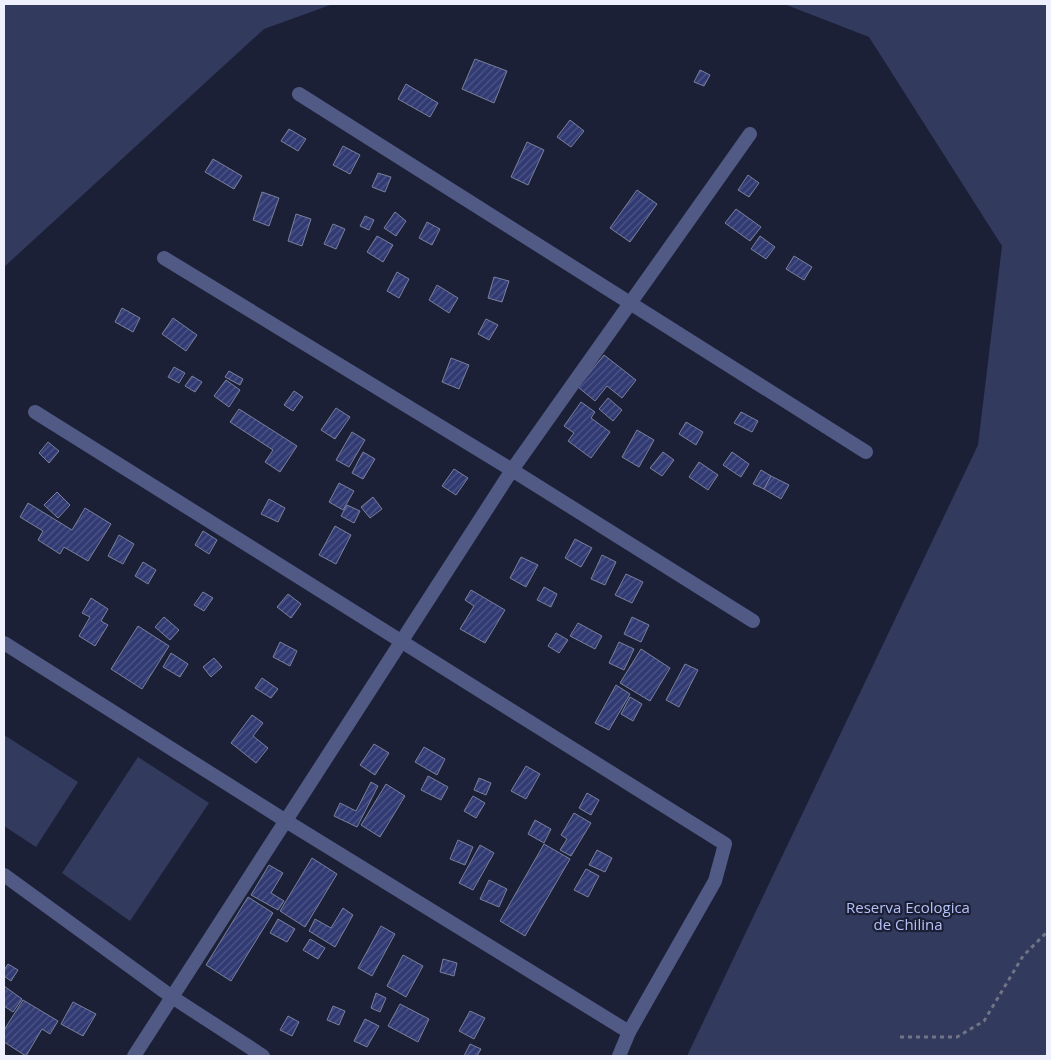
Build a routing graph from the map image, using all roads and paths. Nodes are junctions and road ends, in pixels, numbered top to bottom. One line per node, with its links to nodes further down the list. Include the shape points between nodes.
1 (299, 94): 4 (street)
2 (750, 134): 4 (street)
3 (164, 258): 7 (street)
4 (631, 303): 6 (street); 7 (street)
5 (35, 412): 9 (street)
6 (866, 452)
7 (512, 470): 8 (street); 9 (street)
8 (753, 621)
9 (402, 642): 11 (street); 15 (street, via 725,844 715,881)
10 (4, 643): 11 (street)
11 (286, 821): 14 (street); 15 (street)
12 (4, 875): 14 (street)
13 (1047, 932): 16 (path, via 1023,956 984,1022 957,1037)
14 (172, 997): 17 (street); 18 (street)
15 (629, 1032): 19 (street)
16 (900, 1037)
17 (134, 1056)
18 (263, 1056)
19 (619, 1056)

